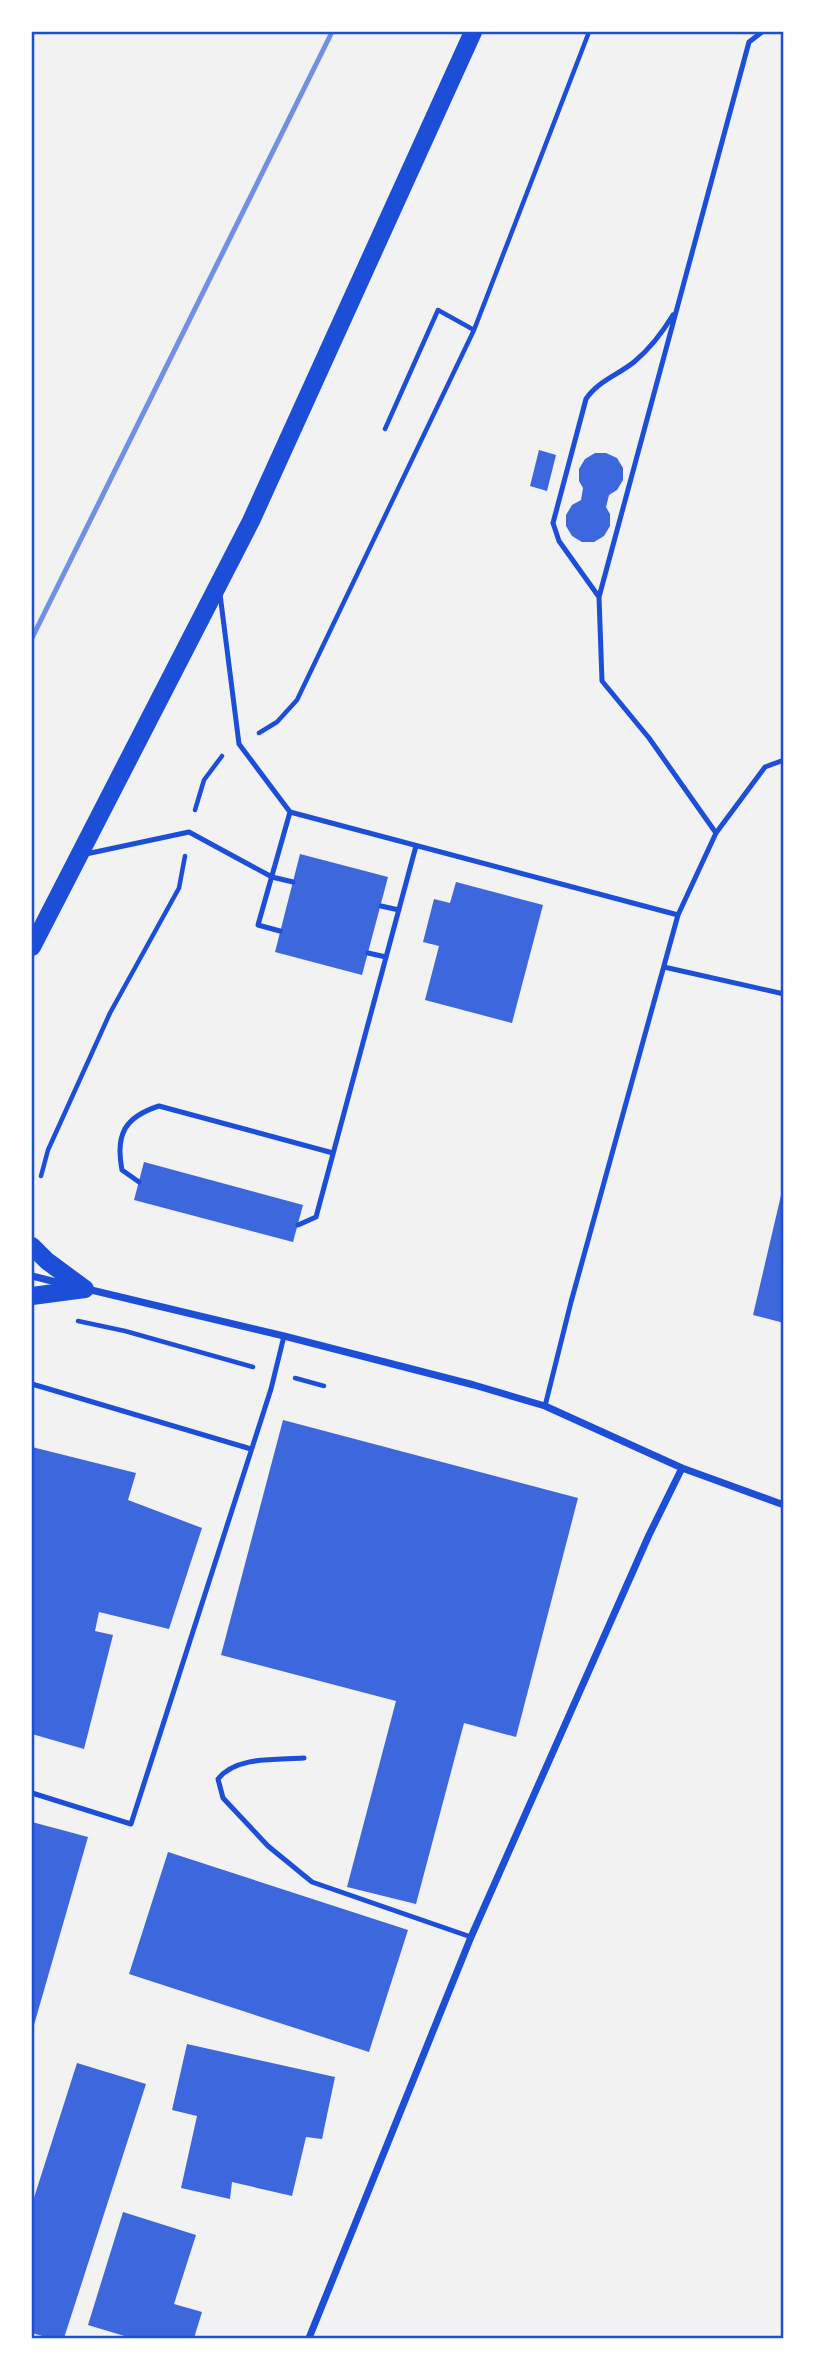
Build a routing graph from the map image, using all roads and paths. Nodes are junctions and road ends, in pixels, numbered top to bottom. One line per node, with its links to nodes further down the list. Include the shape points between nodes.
1 (474, 32): 6 (main road)
2 (589, 32): 5 (path, via 474,330 438,310)
3 (762, 32): 4 (lane, via 749,43)
4 (677, 309): 7 (lane); 7 (lane, via 656,343 594,388 586,399 553,523 559,541)
5 (385, 429)
6 (219, 588): 9 (lane, via 239,744); 12 (main road)
7 (599, 597): 10 (lane, via 602,681 649,738)
8 (783, 760): 10 (lane, via 765,767)
9 (290, 813): 11 (lane); 13 (lane)
10 (716, 834): 17 (lane)
11 (416, 846): 16 (lane); 17 (lane)
12 (79, 856): 13 (lane, via 189,832); 19 (main road)
13 (272, 877): 14 (lane); 18 (lane, via 258,925)
14 (293, 882)
15 (381, 906): 16 (lane)
16 (399, 910): 21 (lane)
17 (678, 915): 22 (lane)
18 (280, 931)
19 (32, 947)
20 (368, 953): 21 (lane)
21 (386, 957): 24 (lane)
22 (664, 967): 23 (lane); 36 (lane)
23 (783, 994)
24 (333, 1153): 25 (lane, via 159,1106 140,1113 125,1128 118,1150 122,1170); 26 (lane, via 316,1217)
25 (139, 1182)
26 (298, 1225)
27 (32, 1246): 29 (main road)
28 (32, 1276): 29 (street)
29 (85, 1289): 30 (main road); 32 (street)
30 (32, 1296)
31 (71, 1320): 33 (path)
32 (284, 1336): 33 (lane); 36 (street)
33 (275, 1373): 35 (path); 37 (lane)
34 (32, 1384): 37 (lane)
35 (324, 1386)
36 (545, 1406): 38 (street)
37 (251, 1449): 41 (lane, via 131,1825)
38 (682, 1468): 39 (street); 42 (street)
39 (783, 1505)
40 (304, 1758): 42 (lane, via 227,1768 218,1779 223,1798 268,1846 312,1882)
41 (32, 1793)
42 (471, 1937): 43 (street)
43 (309, 2339)

